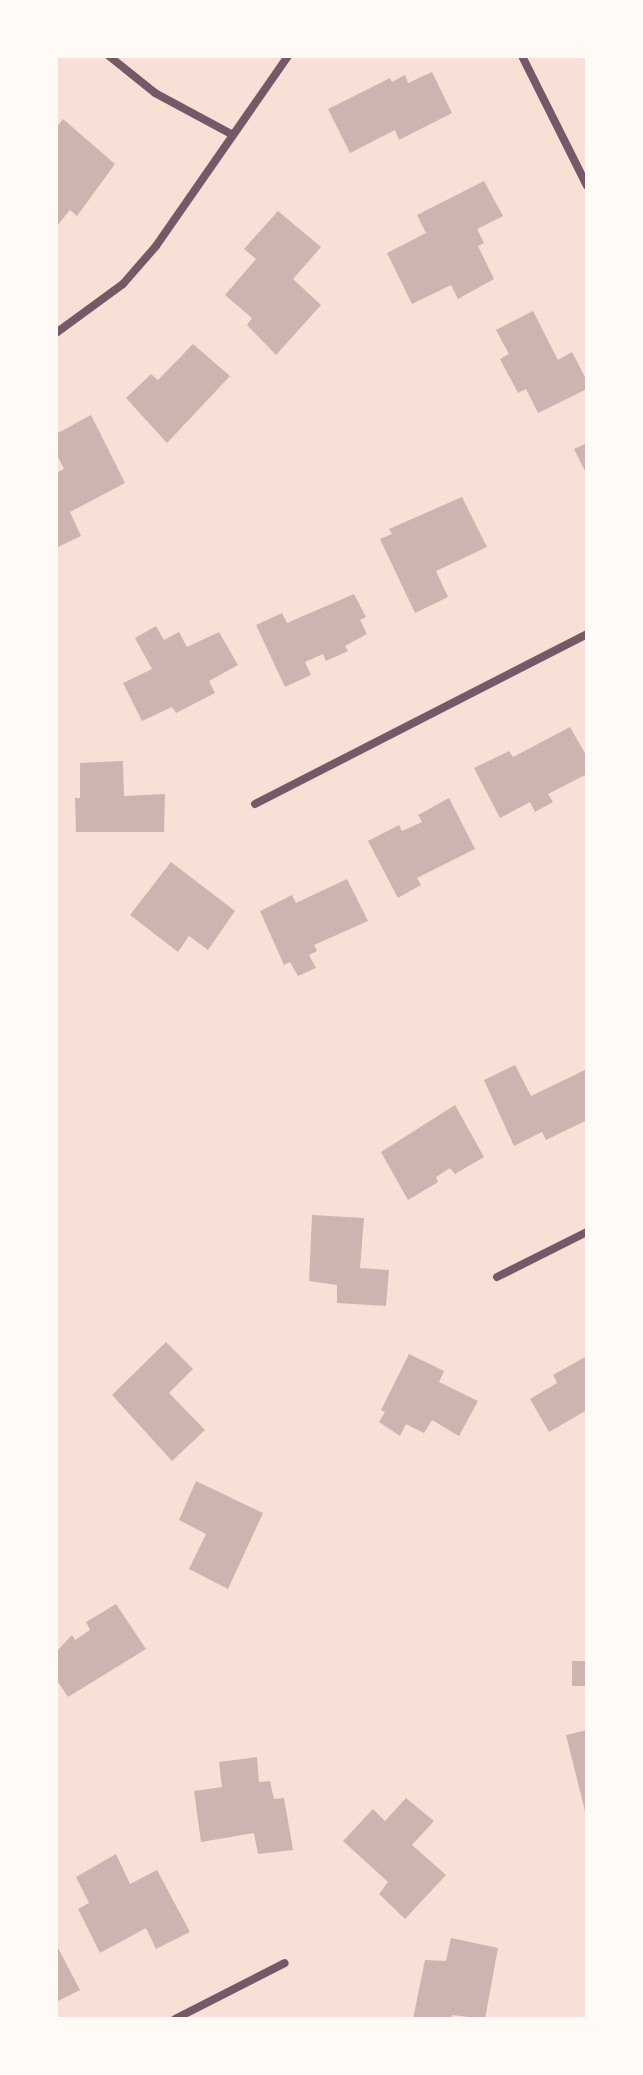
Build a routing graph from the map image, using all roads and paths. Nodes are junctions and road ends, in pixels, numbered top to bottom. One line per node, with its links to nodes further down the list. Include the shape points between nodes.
1 (109, 56): 4 (street, via 155,93)
2 (288, 56): 4 (street)
3 (522, 56): 5 (street)
4 (231, 134): 6 (street, via 156,246 123,284)
5 (587, 186)
6 (56, 333)
7 (587, 634): 8 (street)
8 (255, 804)
9 (587, 1232): 10 (street)
10 (497, 1277)
11 (285, 1963): 12 (street)
12 (175, 2019)

